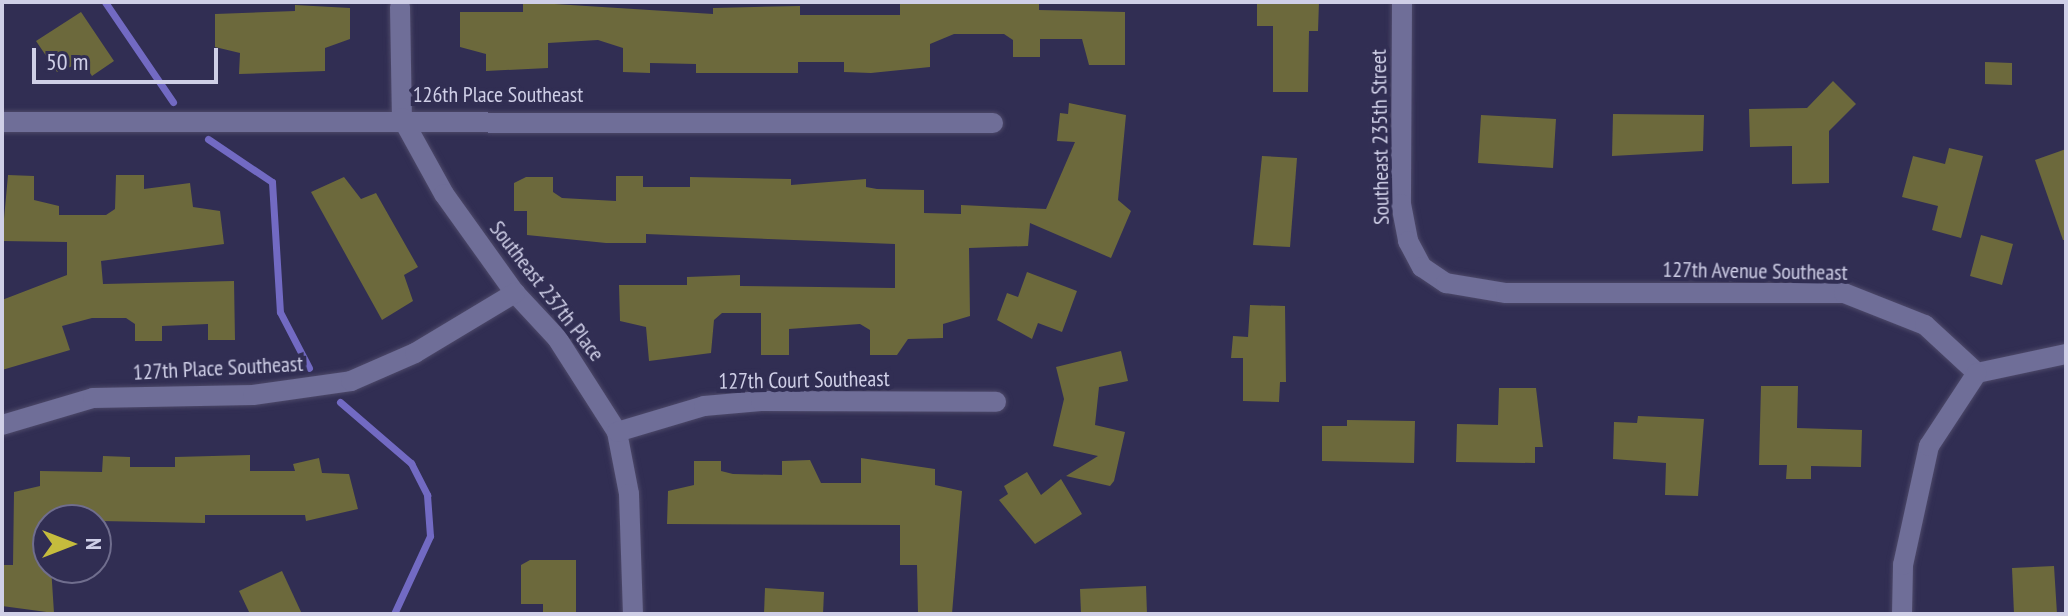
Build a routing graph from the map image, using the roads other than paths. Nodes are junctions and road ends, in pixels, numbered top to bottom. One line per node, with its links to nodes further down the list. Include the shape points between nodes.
1 (1402, 2): 6 (street, Southeast 235th Street, via 1401,204)
2 (400, 7): 3 (street, Southeast 237th Place)
3 (402, 118): 4 (street, 126th Place Southeast); 5 (street, 126th Place Southeast); 7 (street, Southeast 237th Place, via 444,194)
4 (2, 122)
5 (993, 123)
6 (1422, 267): 9 (street, 127th Avenue Southeast, via 1446,283 1506,293 1844,293 1925,325)
7 (515, 293): 11 (street, 127th Place Southeast, via 415,353 351,381 253,395 93,398); 12 (street, Southeast 237th Place, via 557,338)
8 (2066, 354): 9 (street)
9 (1977, 373): 14 (street, via 1929,446 1903,565)
10 (996, 402): 12 (street, 127th Court Southeast, via 761,401 704,406)
11 (2, 425)
12 (617, 432): 13 (street, Southeast 237th Place, via 629,494)
13 (633, 614)
14 (1902, 614)

